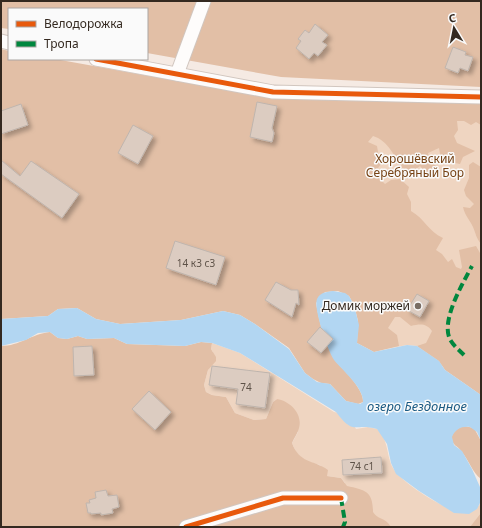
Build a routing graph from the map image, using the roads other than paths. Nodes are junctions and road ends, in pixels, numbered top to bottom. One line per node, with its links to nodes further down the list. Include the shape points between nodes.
1 (204, 1): 3 (street)
2 (101, 60): 3 (street)
3 (176, 74): 4 (street, via 273,92)
4 (481, 97)
5 (341, 498): 6 (street, via 283,498)
6 (186, 527)

